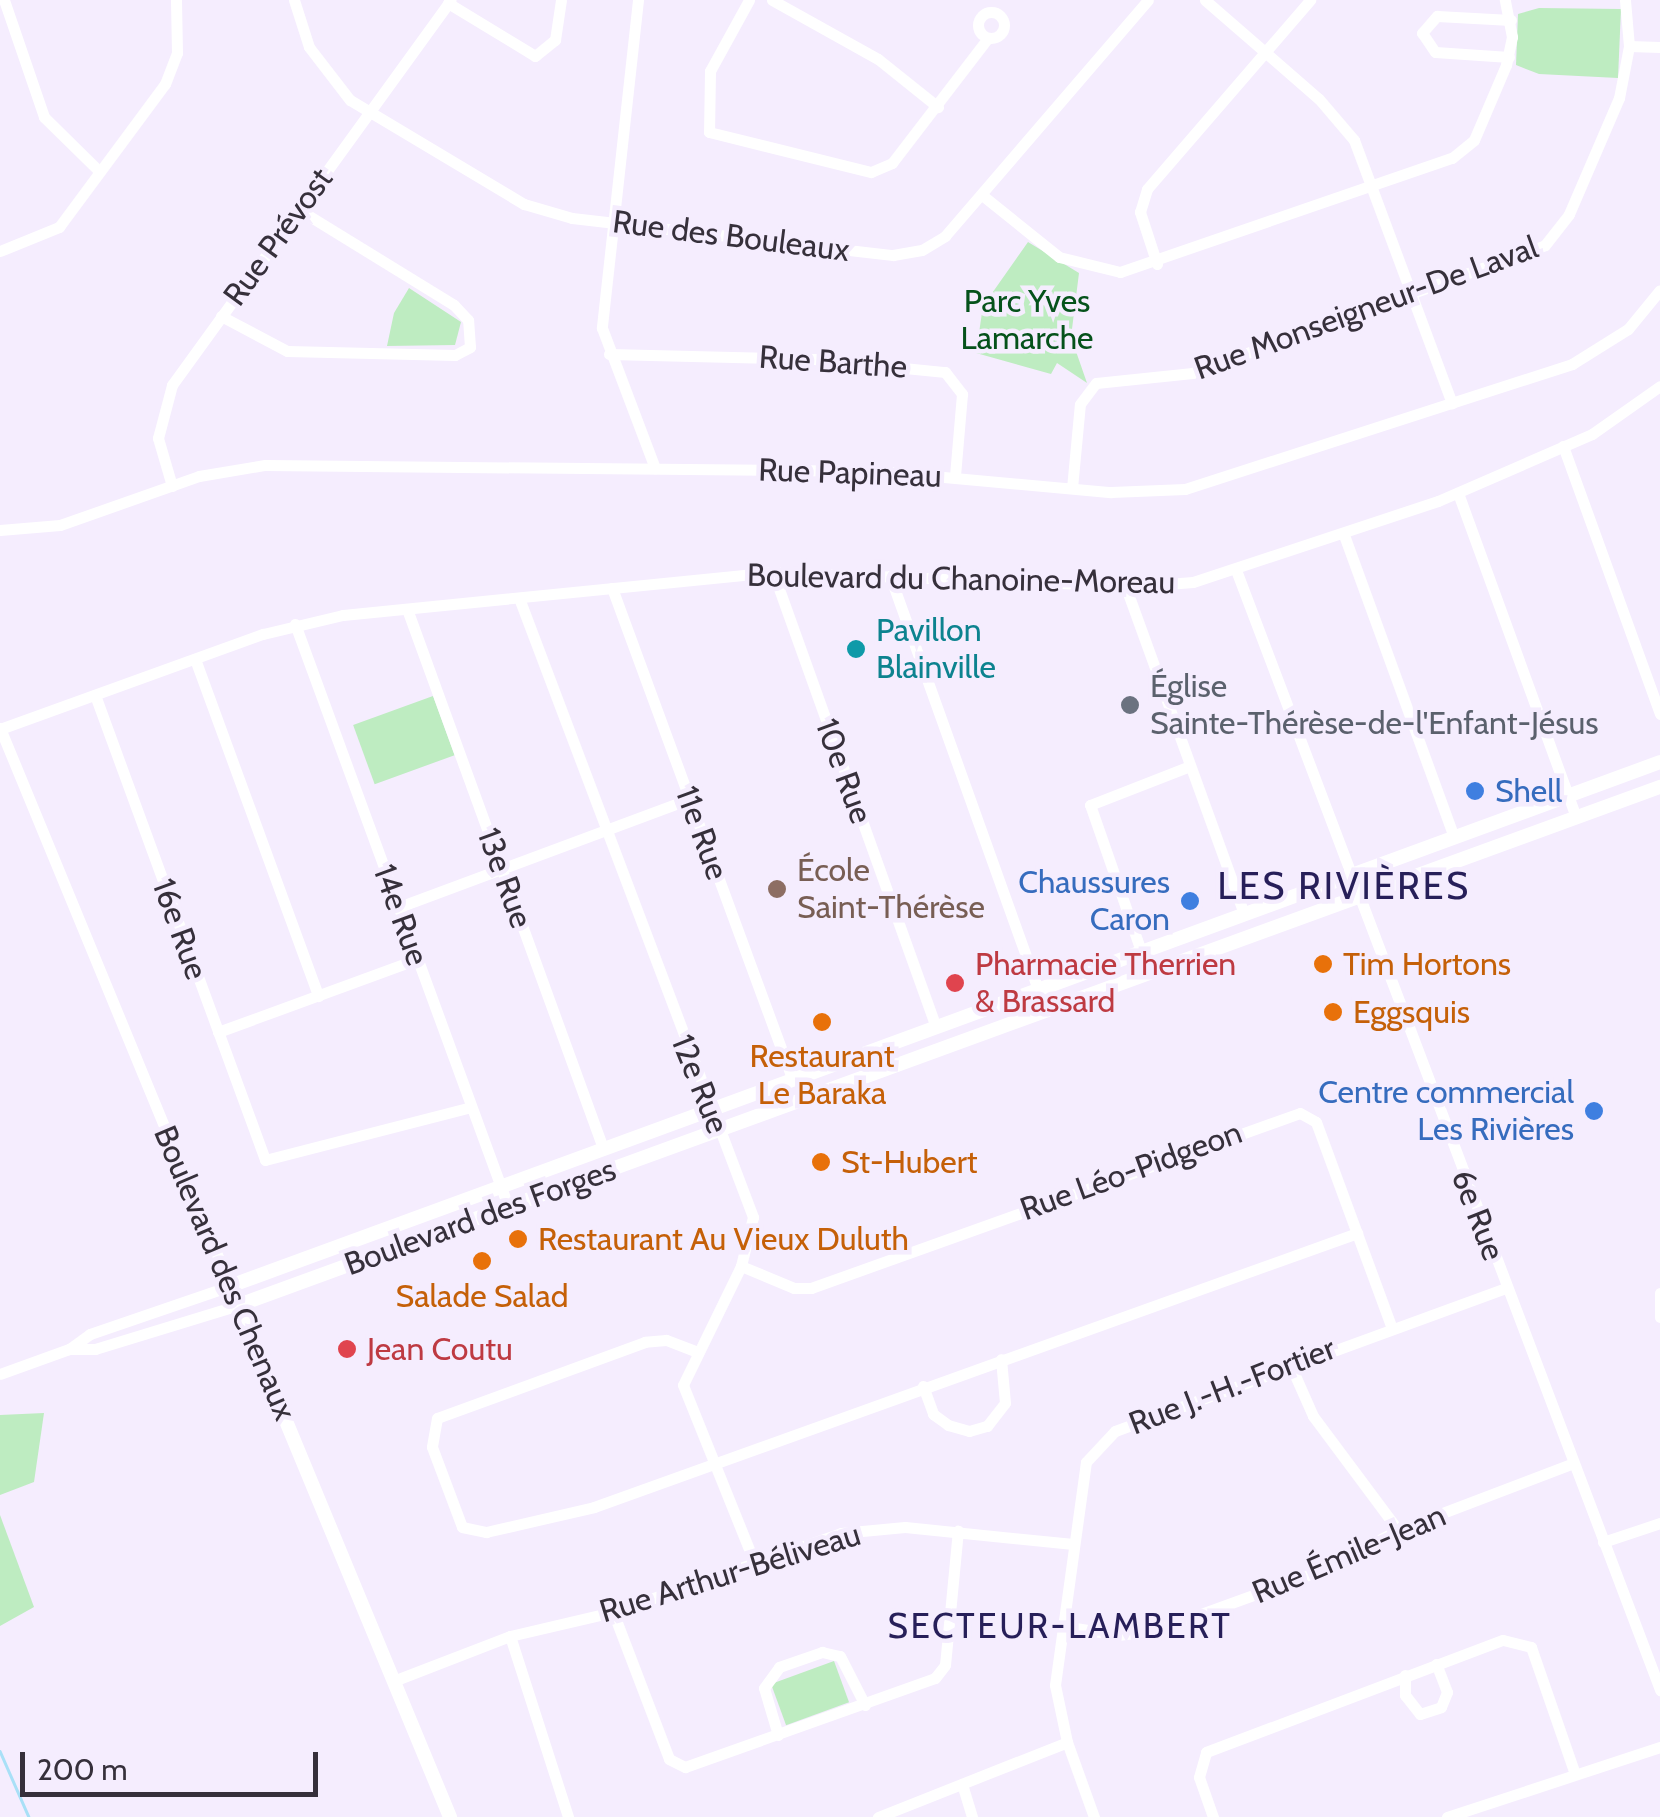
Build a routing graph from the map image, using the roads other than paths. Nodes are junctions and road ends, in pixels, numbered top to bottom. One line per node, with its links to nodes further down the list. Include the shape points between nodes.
1 (4, 0): 22 (street, via 44,117)
2 (176, 0): 22 (street, via 173,69)
3 (294, 0): 21 (street, Rue des Bouleaux, via 320,66)
4 (560, 0): 13 (street, Rue Prévost, via 552,46 535,56)
5 (638, 0): 26 (street)
6 (749, 0): 20 (street, via 710,71 705,121 714,137 878,172)
7 (772, 0): 20 (street, via 878,59)
8 (1148, 0): 24 (street, Rue des Bouleaux)
9 (1205, 0): 18 (street)
10 (1310, 0): 18 (street)
11 (1505, 0): 14 (street)
12 (1625, 0): 16 (street, Rue Monseigneur-De Laval)
13 (450, 2): 21 (street, Rue Prévost)
14 (1510, 20): 19 (street); 19 (street, via 1437,16 1422,34 1435,52)
15 (987, 39): 20 (street)
16 (1629, 46): 17 (street); 30 (street, Rue Monseigneur-De Laval, via 1615,108 1555,235 1526,256)
17 (1660, 47)
18 (1265, 52): 23 (street, via 1333,112); 28 (street, via 1143,195 1140,212)
19 (1508, 57): 23 (street, via 1468,148)
20 (938, 107)
21 (368, 112): 25 (street, Rue Prévost); 26 (street, Rue des Bouleaux, via 524,204)
22 (100, 172): 27 (street, via 57,229)
23 (1374, 187): 28 (street); 30 (street)
24 (982, 194): 26 (street, Rue des Bouleaux, via 938,241 903,254); 28 (street, via 1066,260 1112,272)
25 (298, 209): 31 (street, Rue Prévost); 31 (street, via 454,305 468,320 470,347 455,354 286,351)
26 (612, 221): 32 (street, via 602,321)
27 (0, 250)
28 (1156, 264)
29 (1660, 290): 34 (street, Rue Papineau, via 1628,329 1589,356)
30 (1412, 296): 34 (street); 39 (street, Rue Monseigneur-De Laval, via 1184,375 1096,383 1080,404)
31 (221, 316): 38 (street, Rue Prévost, via 163,403 159,446)
32 (609, 354): 36 (street); 37 (street, Rue Barthe, via 814,359 945,372 958,381 962,399)
33 (1660, 386): 35 (street, Boulevard du Chanoine-Moreau, via 1626,415)
34 (1452, 404): 39 (street, Rue Papineau, via 1200,486)
35 (1564, 446): 40 (street, Boulevard du Chanoine-Moreau); 53 (street)
36 (655, 468): 37 (street, Rue Papineau); 38 (street, Rue Papineau, via 265,465)
37 (955, 476): 39 (street, Rue Papineau)
38 (172, 486): 41 (street, Rue Papineau, via 60,525)
39 (1072, 488)
40 (1458, 493): 42 (street, Boulevard du Chanoine-Moreau); 58 (street)
41 (0, 530)
42 (1344, 535): 43 (street, Boulevard du Chanoine-Moreau); 62 (street)
43 (1236, 570): 46 (street, Boulevard du Chanoine-Moreau, via 1174,584); 64 (street, 6e Rue)
44 (773, 572): 45 (street, Boulevard du Chanoine-Moreau); 47 (street, Boulevard du Chanoine-Moreau); 73 (street, 10e Rue)
45 (890, 576): 46 (street, Boulevard du Chanoine-Moreau); 71 (street)
46 (1125, 585): 56 (street)
47 (612, 588): 48 (street, Boulevard du Chanoine-Moreau); 59 (street, 11e Rue)
48 (519, 598): 49 (street, Boulevard du Chanoine-Moreau); 61 (street, 12e Rue)
49 (407, 608): 50 (street, Boulevard du Chanoine-Moreau); 63 (street, 13e Rue)
50 (296, 624): 51 (street, Boulevard du Chanoine-Moreau); 66 (street, 14e Rue)
51 (196, 658): 52 (street, Boulevard du Chanoine-Moreau); 72 (street)
52 (95, 695): 54 (street, Boulevard du Chanoine-Moreau); 74 (street, 16e Rue)
53 (1660, 714)
54 (0, 728): 86 (street, Boulevard des Chenaux)
55 (1660, 762): 58 (main road, Boulevard des Forges)
56 (1190, 766): 67 (street); 68 (street, via 1090,806)
57 (1660, 787): 60 (main road, Boulevard des Forges)
58 (1568, 796): 60 (street); 62 (main road, Boulevard des Forges)
59 (690, 799): 61 (street); 77 (street, 11e Rue)
60 (1576, 817): 65 (main road, Boulevard des Forges)
61 (604, 831): 63 (street); 79 (street, 12e Rue)
62 (1454, 838): 64 (main road, Boulevard des Forges)
63 (502, 868): 66 (street); 81 (street, 13e Rue)
64 (1349, 875): 65 (street, 6e Rue); 67 (main road, Boulevard des Forges)
65 (1356, 895): 70 (main road, Boulevard des Forges); 87 (street, 6e Rue)
66 (398, 907): 69 (street, 14e Rue)
67 (1244, 914): 68 (main road, Boulevard des Forges)
68 (1141, 952): 70 (street); 71 (main road, Boulevard des Forges)
69 (417, 959): 72 (street); 78 (street, 14e Rue)
70 (1148, 974): 76 (main road, Boulevard des Forges)
71 (1038, 989): 73 (main road, Boulevard des Forges)
72 (318, 996): 74 (street)
73 (936, 1026): 75 (main road, Boulevard des Forges)
74 (218, 1032): 78 (street, 16e Rue, via 267,1162)
75 (878, 1048): 76 (street); 77 (main road, Boulevard des Forges)
76 (886, 1070): 80 (main road, Boulevard des Forges)
77 (792, 1078): 79 (main road, Boulevard des Forges)
78 (471, 1106): 82 (street, 14e Rue)
79 (707, 1109): 80 (street, 12e Rue); 81 (main road, Boulevard des Forges)
80 (719, 1131): 83 (main road, Boulevard des Forges); 85 (street, 12e Rue, via 754,1223)
81 (603, 1148): 82 (main road, Boulevard des Forges)
82 (500, 1184): 83 (street, 14e Rue); 86 (main road, Boulevard des Forges)
83 (508, 1206): 89 (main road, Boulevard des Forges)
84 (1357, 1233): 85 (street, Rue Léo-Pidgeon, via 1316,1122 1291,1113 811,1288 794,1288); 91 (street, Rue Léo-Pidgeon); 94 (street)
85 (741, 1266): 93 (street, 12e Rue)
86 (230, 1286): 89 (main road, Boulevard des Chenaux); 92 (street, Boulevard des Forges, via 90,1334)
87 (1505, 1288): 91 (street, Rue J.-H.-Fortier); 98 (street, 6e Rue)
88 (1660, 1293): 90 (street)
89 (236, 1306): 92 (street, Boulevard des Forges, via 95,1349); 113 (main road, Boulevard des Chenaux, via 246,1315)
90 (1660, 1317)
91 (1391, 1326): 95 (street, Rue J.-H.-Fortier)
92 (69, 1350): 96 (street, Boulevard des Forges)
93 (695, 1351): 99 (street, 12e Rue, via 683,1385); 99 (street, via 666,1340 645,1342 438,1418 432,1447 462,1528 473,1532 594,1506)
94 (1001, 1358): 97 (street); 97 (street, via 1005,1403 987,1426 948,1426 933,1414)
95 (1290, 1364): 101 (street, via 1313,1416); 104 (street, Rue J.-H.-Fortier, via 1115,1431 1086,1462)
96 (0, 1374)
97 (923, 1386): 99 (street)
98 (1573, 1463): 101 (street, Rue Émile-Jean); 103 (street, 6e Rue)
99 (711, 1464): 105 (street, 12e Rue)
100 (1660, 1523): 103 (street)
101 (1398, 1530): 107 (street, Rue Émile-Jean, via 1322,1570 1157,1630 1118,1635)
102 (958, 1531): 104 (street, Rue Arthur-Béliveau); 105 (street, Rue Arthur-Béliveau, via 841,1533); 115 (street, via 945,1665 935,1678)
103 (1603, 1542): 110 (street, 6e Rue)
104 (1073, 1544): 107 (street, Rue J.-H.-Fortier)
105 (754, 1562): 106 (street, Rue Arthur-Béliveau)
106 (613, 1612): 108 (street, Rue Arthur-Béliveau); 116 (street, via 669,1759 685,1767)
107 (1063, 1626): 117 (street, Rue J.-H.-Fortier, via 1056,1685)
108 (510, 1636): 113 (street, Rue Arthur-Béliveau); 122 (street)
109 (1660, 1650): 110 (street)
110 (1646, 1655): 114 (street, 6e Rue)
111 (1436, 1664): 112 (street); 112 (street, via 1446,1692 1441,1707 1420,1714 1406,1696); 119 (street, via 1503,1640 1531,1647)
112 (1405, 1676): 126 (street, via 1206,1752 1200,1777)
113 (396, 1680): 121 (main road, Boulevard des Chenaux)
114 (1660, 1690)
115 (865, 1705): 116 (street); 116 (street, via 840,1656 822,1652 779,1667 764,1688)
116 (778, 1735)
117 (1067, 1742): 120 (street); 125 (street, Rue J.-H.-Fortier)
118 (1660, 1747): 119 (street)
119 (1576, 1774): 127 (street)
120 (962, 1784): 123 (street); 124 (street)
121 (450, 1817)
122 (568, 1817)
123 (878, 1817)
124 (972, 1817)
125 (1094, 1817)
126 (1213, 1817)
127 (1447, 1817)

